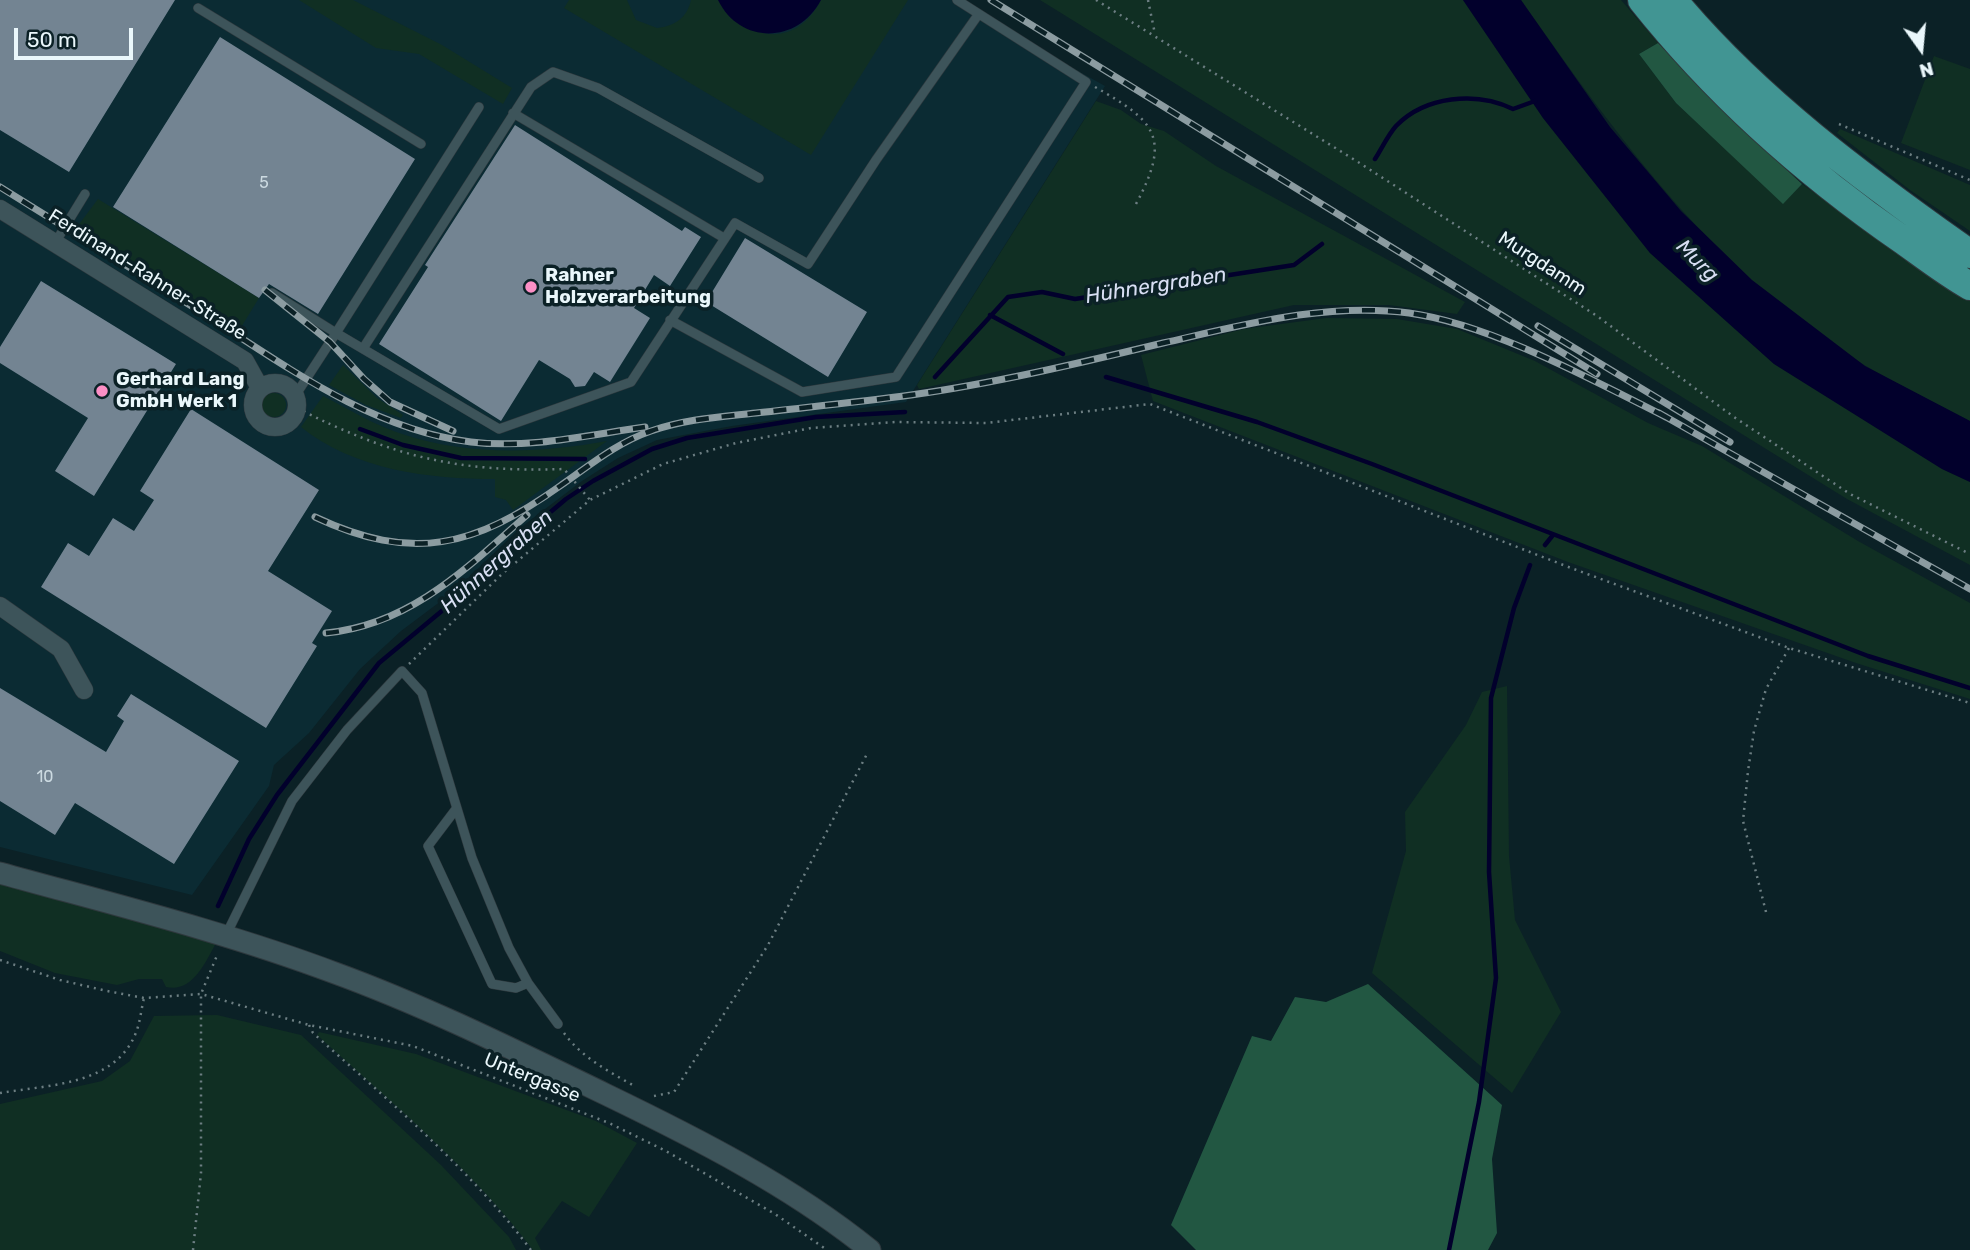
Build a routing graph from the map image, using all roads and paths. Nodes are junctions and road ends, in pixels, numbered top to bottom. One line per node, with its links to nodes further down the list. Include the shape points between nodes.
1 (957, 0): 7 (lane)
2 (1096, 0): 8 (path, Murgdamm)
3 (1147, 0): 8 (path)
4 (1642, 0): 22 (highway, via 1754,119 1849,203)
5 (1673, 0): 21 (highway, via 1767,97 1866,180)
6 (198, 8): 13 (lane)
7 (978, 15): 9 (lane); 19 (lane, via 808,264 735,223)
8 (1155, 35): 30 (path, Murgdamm, via 1597,316 1850,494)
9 (1086, 82): 17 (path, via 1140,114 1154,133 1155,151); 24 (lane, via 896,377 802,392)
10 (479, 107): 25 (lane)
11 (513, 113): 14 (lane, via 531,87 553,72 598,88); 19 (lane); 26 (lane)
12 (1839, 124): 15 (path)
13 (421, 145)
14 (759, 178)
15 (1970, 180)
16 (85, 194): 20 (lane)
17 (1136, 204)
18 (3, 218): 20 (street, Ferdinand-Rahner-Straße)
19 (724, 238): 24 (lane)
20 (55, 243): 27 (street, Ferdinand-Rahner-Straße, via 245,361)
21 (1970, 254)
22 (1970, 286)
23 (272, 293): 25 (lane)
24 (670, 320): 26 (lane, via 631,382 499,429)
25 (336, 333): 26 (lane); 28 (lane)
26 (364, 347)
27 (260, 388): 28 (street, via 277,383 288,387); 28 (street, via 253,409 257,420 267,426 289,423)
28 (296, 402): 29 (path, via 352,436 430,461 519,471 564,469)
29 (590, 500): 32 (path, via 663,464 811,428 895,422 986,423 1150,404); 33 (path, via 502,574)
30 (1970, 555)
31 (0, 606): 34 (street, via 61,649)
32 (1789, 648): 35 (path); 39 (path, via 1766,689 1754,731 1743,821)
33 (402, 671): 37 (lane, via 422,693); 40 (lane, via 347,730 292,801)
34 (84, 690)
35 (1970, 703)
36 (868, 752): 49 (path, via 768,945 674,1092 657,1097)
37 (456, 809): 42 (lane, via 487,897); 42 (lane, via 428,846 492,985 516,988)
38 (0, 873): 40 (street)
39 (1766, 912)
40 (226, 935): 43 (path); 53 (street, via 459,1023 646,1114 822,1214)
41 (0, 960): 44 (path, via 60,980)
42 (528, 983): 45 (lane)
43 (201, 994): 44 (path); 46 (path, Untergasse); 50 (path, via 201,1173)
44 (144, 998): 48 (path, via 135,1036 117,1059 96,1075)
45 (558, 1024): 47 (path, via 588,1057)
46 (309, 1025): 51 (path, via 495,1205); 52 (path, Untergasse, via 413,1046 609,1124 775,1214)
47 (639, 1088)
48 (0, 1093)
49 (647, 1093)
50 (193, 1250)
51 (531, 1250)
52 (827, 1250)
53 (870, 1250)

